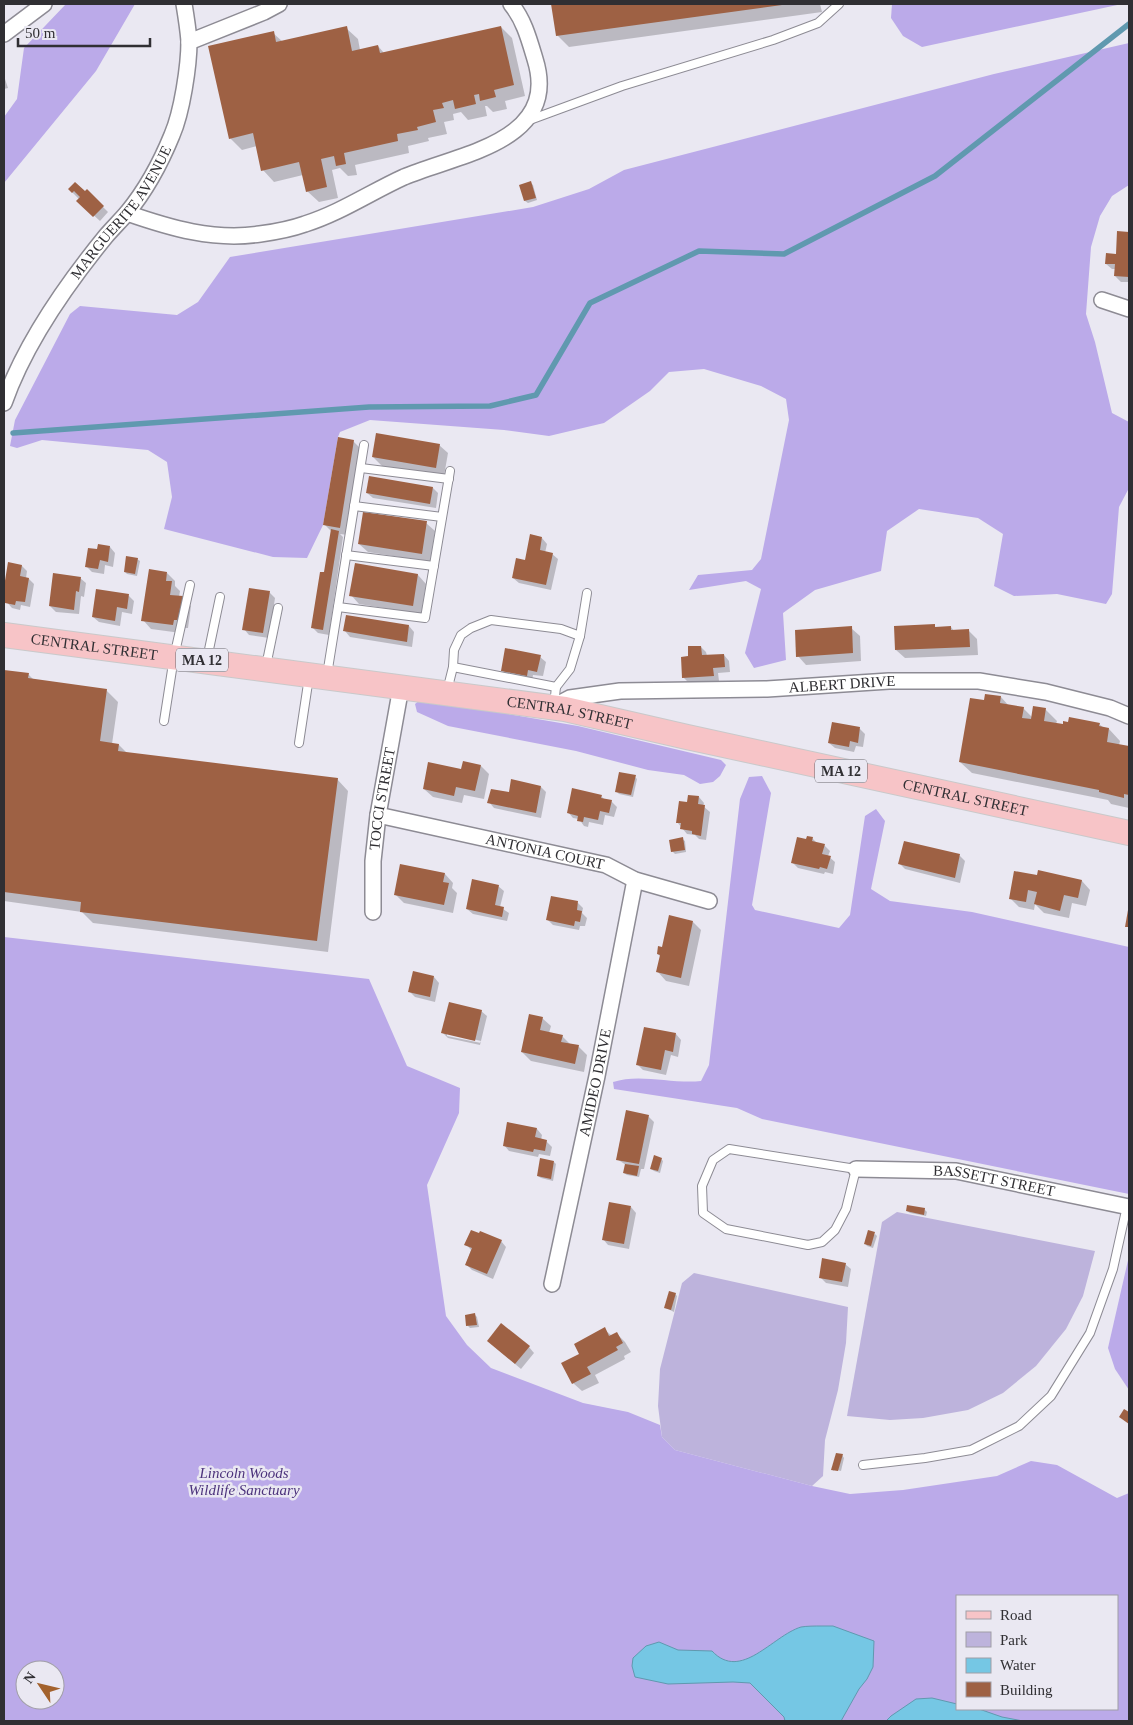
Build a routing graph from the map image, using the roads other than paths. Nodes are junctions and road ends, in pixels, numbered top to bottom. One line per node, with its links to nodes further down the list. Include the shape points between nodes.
1 (44, 4): 6 (street)
2 (184, 4): 7 (street, MARGUERITE AVENUE)
3 (279, 4): 7 (street)
4 (511, 4): 8 (street, via 527,33 538,68 538,94)
5 (839, 4): 8 (lane, via 818,23 773,40 622,86)
6 (4, 34)
7 (189, 42): 9 (street, MARGUERITE AVENUE, via 184,93 173,133 155,171)
8 (527, 121): 9 (street, via 490,146 404,177 305,224 260,234 221,236 165,226)
9 (127, 213): 12 (street, MARGUERITE AVENUE, via 61,296 25,356)
10 (1102, 300): 11 (street)
11 (1129, 310)
12 (4, 403)
13 (364, 445): 14 (lane)
14 (361, 468): 15 (lane); 16 (lane, via 449,475)
15 (354, 506): 16 (lane); 17 (lane)
16 (442, 517): 18 (lane)
17 (346, 556): 18 (lane); 22 (lane)
18 (434, 566): 22 (lane, via 425,618)
19 (190, 585): 26 (lane)
20 (587, 593): 25 (lane)
21 (220, 597): 27 (lane)
22 (338, 607): 30 (lane)
23 (278, 608): 29 (lane)
24 (4, 635): 26 (main road, CENTRAL STREET / MA 12)
25 (580, 636): 28 (lane, via 561,629 491,620 461,635 454,650); 33 (lane, via 570,669)
26 (174, 657): 27 (main road, CENTRAL STREET / MA 12); 35 (lane)
27 (207, 661): 29 (main road, CENTRAL STREET / MA 12)
28 (453, 667): 32 (lane); 33 (lane)
29 (266, 668): 30 (main road, CENTRAL STREET / MA 12)
30 (318, 676): 31 (main road, CENTRAL STREET / MA 12); 36 (lane)
31 (401, 687): 32 (main road, CENTRAL STREET / MA 12); 37 (street, TOCCI STREET)
32 (447, 693): 33 (main road, CENTRAL STREET / MA 12)
33 (555, 697): 34 (street, ALBERT DRIVE, via 620,691 767,689 889,681 979,681 1046,692); 38 (main road, CENTRAL STREET / MA 12, via 687,737)
34 (1129, 716)
35 (164, 721)
36 (299, 743)
37 (378, 815): 39 (street, ANTONIA COURT, via 606,865); 41 (street, TOCCI STREET, via 373,861)
38 (1129, 833)
39 (635, 880): 40 (street, ANTONIA COURT); 44 (street, AMIDEO DRIVE, via 598,1076)
40 (709, 901)
41 (373, 912)
42 (856, 1169): 42 (lane, via 728,1149 713,1160 702,1186 703,1213 726,1229 808,1245 822,1242 835,1230 846,1209); 43 (street, BASSETT STREET, via 956,1171)
43 (1128, 1206): 45 (lane, via 1113,1269 1090,1334 1051,1396 1019,1426 971,1450)
44 (552, 1284)
45 (863, 1464)

